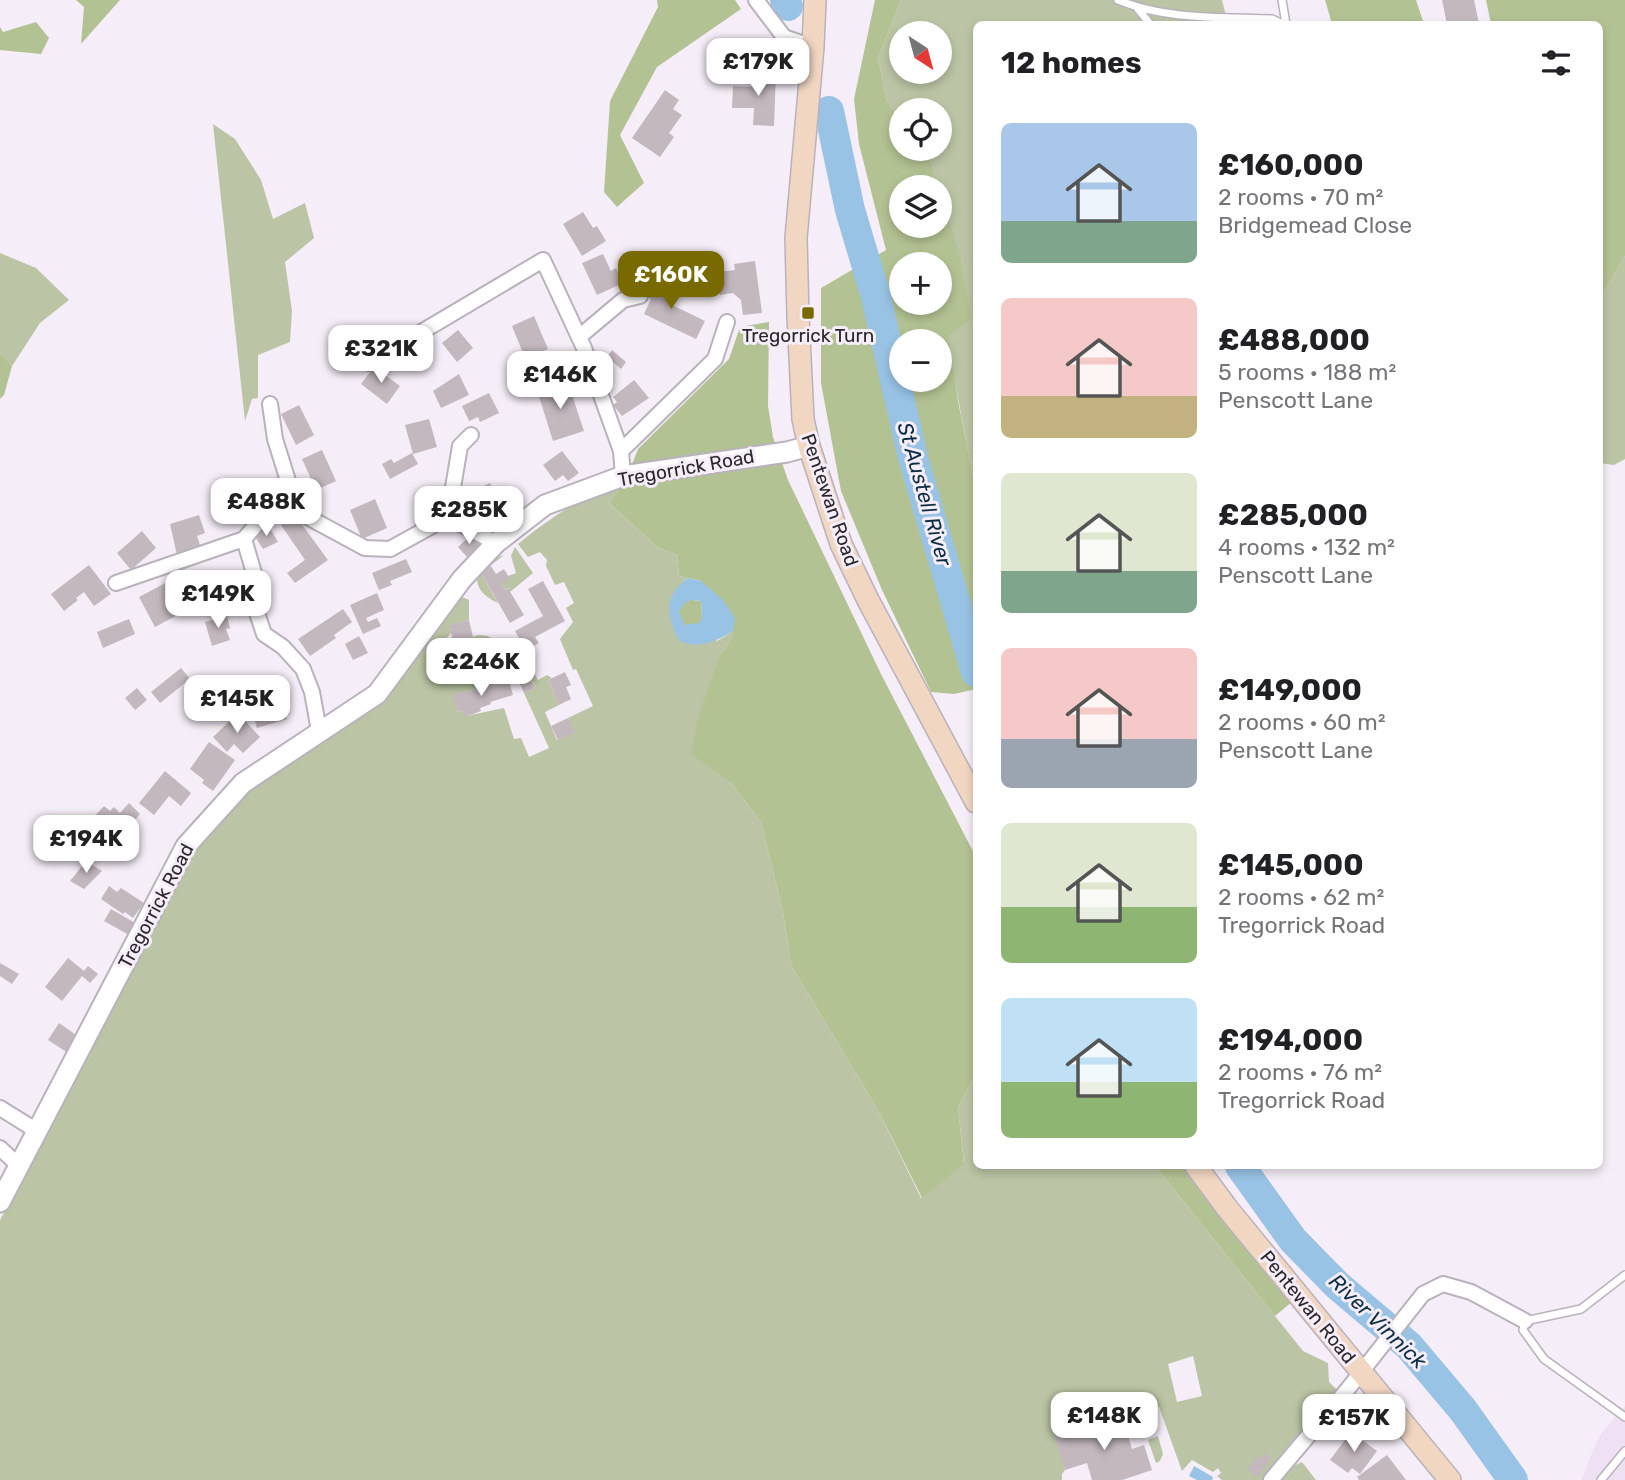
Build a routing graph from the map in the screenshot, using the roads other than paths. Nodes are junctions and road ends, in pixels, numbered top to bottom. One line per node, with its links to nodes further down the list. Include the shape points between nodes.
1 (756, 0): 11 (street, via 784,37)
2 (815, 0): 11 (main road, Pentewan Road)
3 (1118, 0): 5 (lane)
4 (1282, 0): 10 (lane)
5 (1138, 8): 6 (lane); 7 (lane)
6 (1220, 17): 8 (lane); 9 (lane)
7 (1148, 21)
8 (1215, 21)
9 (1277, 21)
10 (1284, 21)
11 (813, 47): 18 (main road, Pentewan Road, via 796,238 797,316)
12 (640, 296): 14 (street, via 623,300)
13 (727, 322): 19 (street, via 715,359)
14 (579, 337): 15 (street, via 543,260); 19 (street)
15 (369, 363)
16 (270, 404): 21 (street, via 275,439)
17 (471, 435): 22 (street, via 460,446)
18 (809, 446): 20 (street, Tregorrick Road); 27 (main road, Pentewan Road, via 841,544)
19 (621, 451): 20 (street)
20 (623, 476): 24 (street, Tregorrick Road, via 545,505)
21 (294, 500): 22 (street, via 304,514 365,548 390,549); 23 (street, via 261,519)
22 (448, 517): 24 (street)
23 (244, 539): 25 (street); 26 (street, via 254,573 253,601 264,635 303,669)
24 (496, 543): 26 (street, Tregorrick Road, via 462,579 377,694)
25 (116, 583)
26 (319, 731): 29 (street, Tregorrick Road, via 243,783 186,846)
27 (973, 797)
28 (0, 1108): 29 (street)
29 (37, 1131): 31 (street, Tregorrick Road)
30 (0, 1148): 31 (street)
31 (19, 1166): 33 (street, Tregorrick Road)
32 (1198, 1169): 36 (main road, Pentewan Road)
33 (0, 1202)
34 (1625, 1275): 35 (lane, via 1581,1309)
35 (1525, 1321): 36 (street, via 1471,1292 1443,1284 1423,1294); 37 (lane, via 1524,1330 1544,1359)
36 (1360, 1371): 39 (street); 40 (main road, Pentewan Road)
37 (1625, 1417)
38 (1625, 1451): 41 (lane)
39 (1271, 1480)
40 (1450, 1480)
41 (1601, 1480)

